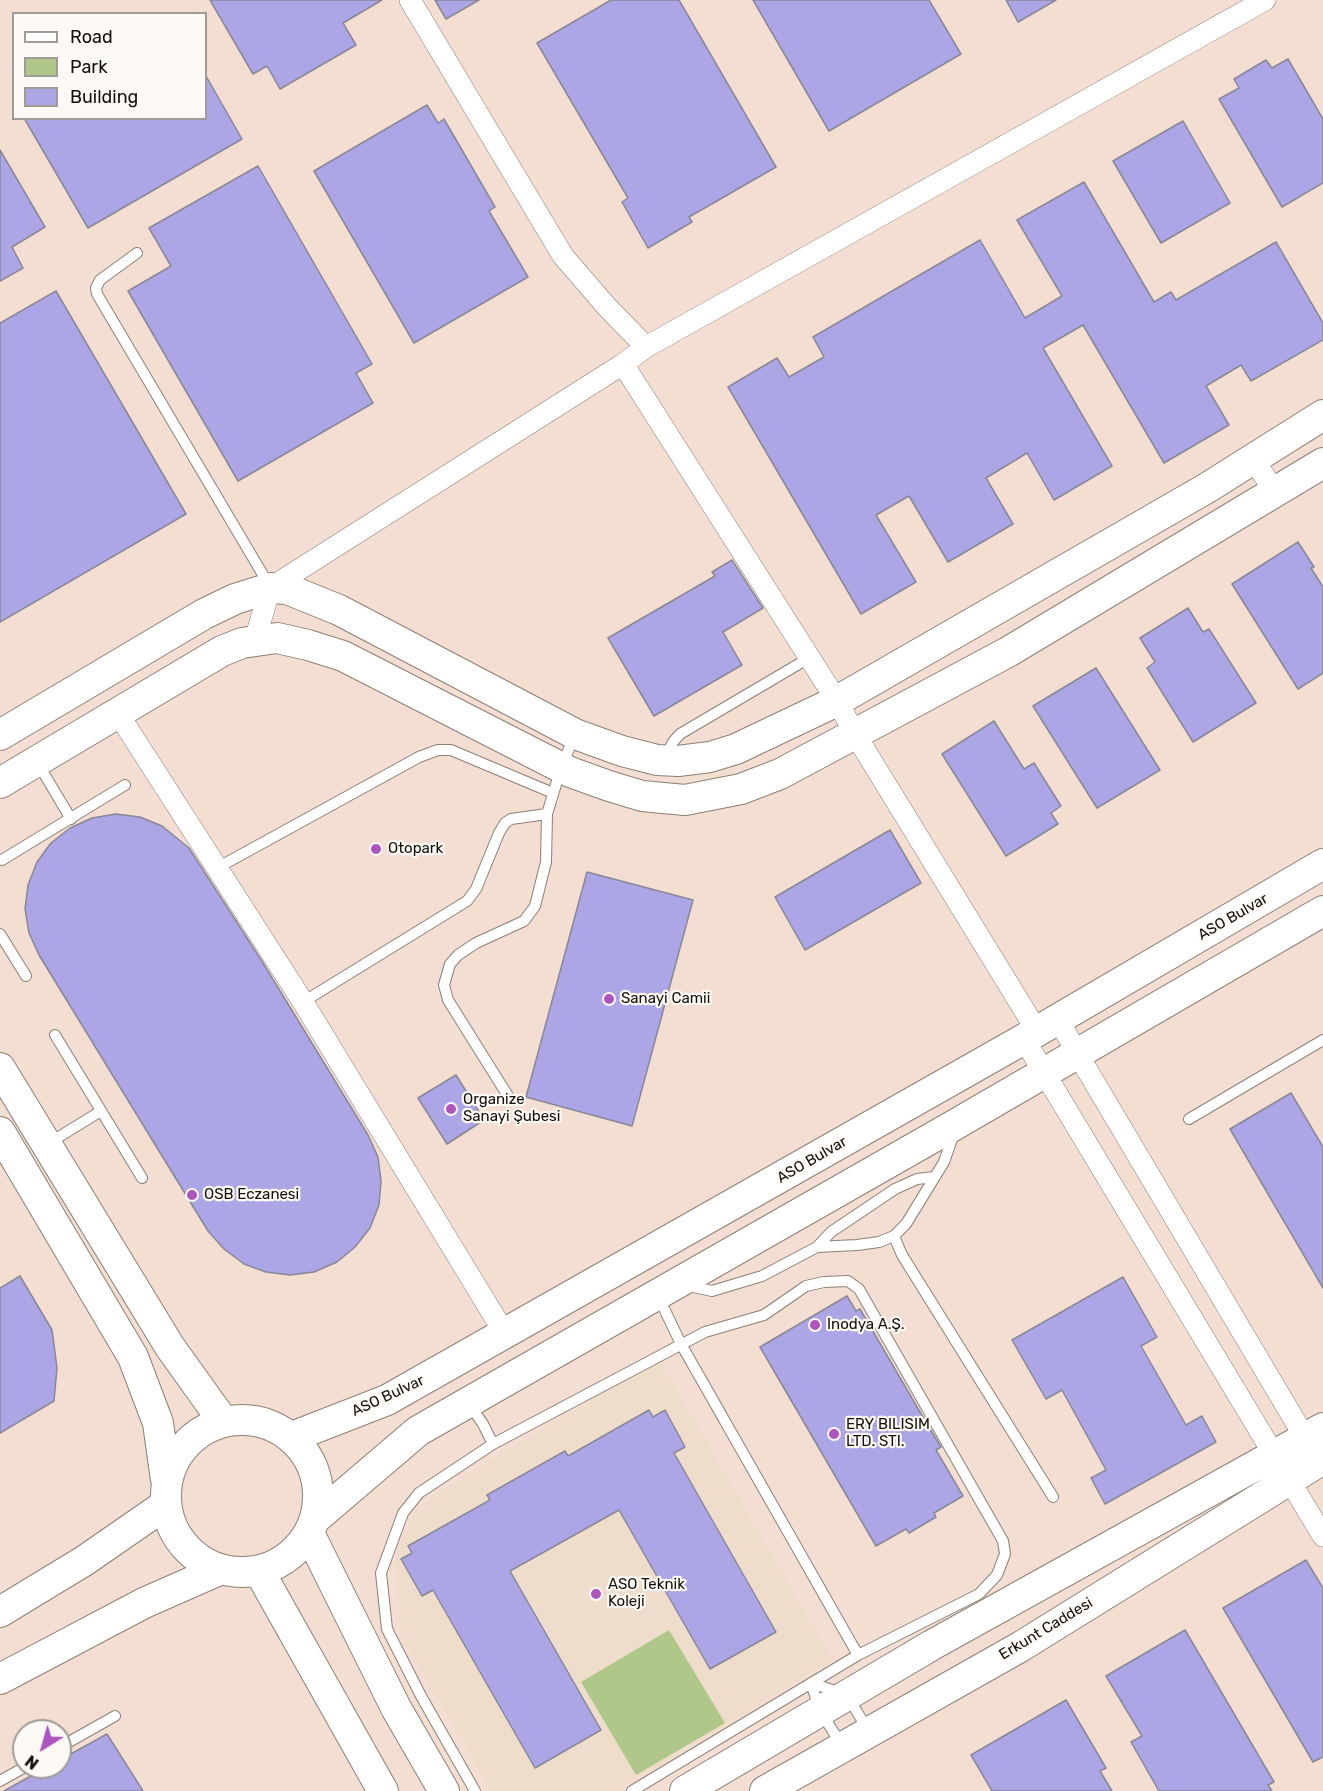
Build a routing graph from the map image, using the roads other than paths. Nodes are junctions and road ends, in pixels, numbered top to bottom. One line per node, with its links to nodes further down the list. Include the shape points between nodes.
1 (410, 0): 4 (street, via 563,256)
2 (1265, 0): 4 (street)
3 (137, 253): 10 (lane, via 100,280 96,294)
4 (646, 347): 5 (street)
5 (623, 364): 10 (street); 12 (street)
6 (1323, 415): 7 (street)
7 (1253, 459): 9 (street); 13 (street)
8 (1323, 463): 9 (street)
9 (1275, 492): 16 (street, via 1008,652)
10 (270, 588): 11 (street); 15 (street, via 287,589 339,610); 17 (street, via 204,614)
11 (255, 640): 14 (street, via 222,651); 20 (street, via 277,639 343,656)
12 (809, 658): 13 (street); 18 (lane, via 680,734)
13 (837, 701): 16 (street); 18 (street, via 736,749 710,757)
14 (117, 712): 19 (street); 27 (street)
15 (575, 734): 18 (street, via 622,751); 20 (lane)
16 (855, 734): 20 (street, via 763,782 685,800); 32 (street)
17 (0, 735)
18 (664, 760)
19 (36, 761): 21 (street); 24 (lane)
20 (557, 781): 23 (lane); 27 (lane, via 451,750 438,750)
21 (0, 783)
22 (125, 785): 24 (lane)
23 (547, 814): 31 (lane, via 505,823 467,901); 38 (lane, via 546,862 535,906 524,921 458,955 450,964 444,985 448,1000)
24 (71, 819): 25 (lane)
25 (2, 860)
26 (1323, 864): 32 (street, ASO Bulvar)
27 (217, 868): 31 (street)
28 (1323, 911): 35 (street)
29 (0, 934): 30 (lane)
30 (26, 976)
31 (303, 1002): 50 (street)
32 (1040, 1030): 35 (street); 37 (street); 50 (street, ASO Bulvar)
33 (55, 1035): 39 (lane)
34 (1323, 1040): 40 (lane)
35 (1077, 1053): 37 (street); 56 (street)
36 (0, 1068): 43 (street)
37 (1043, 1073): 41 (street); 57 (street)
38 (508, 1096)
39 (101, 1111): 43 (lane); 45 (lane)
40 (1189, 1119)
41 (951, 1127): 44 (lane, via 948,1153); 48 (street)
42 (0, 1132): 58 (street, via 133,1357 158,1423)
43 (46, 1144): 53 (street, via 170,1347)
44 (934, 1177): 46 (lane, via 906,1224); 47 (lane, via 895,1188 831,1232)
45 (142, 1178)
46 (894, 1236): 47 (lane, via 879,1242); 59 (lane)
47 (817, 1247): 48 (lane, via 762,1276 719,1290 699,1289)
48 (686, 1278): 49 (street)
49 (657, 1294): 51 (lane); 52 (street)
50 (506, 1334): 54 (street, ASO Bulvar, via 387,1400)
51 (681, 1344): 55 (lane); 65 (lane); 65 (lane, via 705,1332 764,1315 806,1286 848,1281 859,1289 1003,1541 1005,1554 997,1575 979,1594)
52 (467, 1401): 55 (lane); 60 (street, via 418,1431)
53 (223, 1421): 54 (street, via 259,1421); 58 (street, via 184,1442)
54 (292, 1437): 60 (street, via 310,1461 316,1479)
55 (493, 1444): 69 (lane, via 419,1493 403,1513 381,1573 387,1629)
56 (1317, 1447): 57 (street, Erkunt Caddesi)
57 (1283, 1468): 61 (street); 68 (street, via 932,1645); 72 (street, Erkunt Caddesi, via 1020,1647)
58 (166, 1492): 62 (street, via 171,1526 182,1545); 64 (street, via 84,1561)
59 (1053, 1497)
60 (312, 1526): 63 (street, via 296,1550); 69 (street)
61 (1323, 1536)
62 (219, 1570): 63 (street); 66 (street, via 144,1603)
63 (259, 1571): 75 (street)
64 (0, 1612)
65 (858, 1655): 67 (lane)
66 (5, 1682)
67 (811, 1683): 68 (lane); 70 (lane); 78 (lane)
68 (847, 1695): 70 (street); 72 (lane)
69 (409, 1702): 76 (street); 77 (lane)
70 (820, 1711): 74 (lane); 79 (street)
71 (115, 1716): 73 (lane)
72 (869, 1732): 74 (street, Erkunt Caddesi)
73 (72, 1740)
74 (843, 1747): 80 (street, Erkunt Caddesi)
75 (383, 1791)
76 (444, 1791)
77 (475, 1791)
78 (632, 1791)
79 (686, 1791)
80 (765, 1791)

